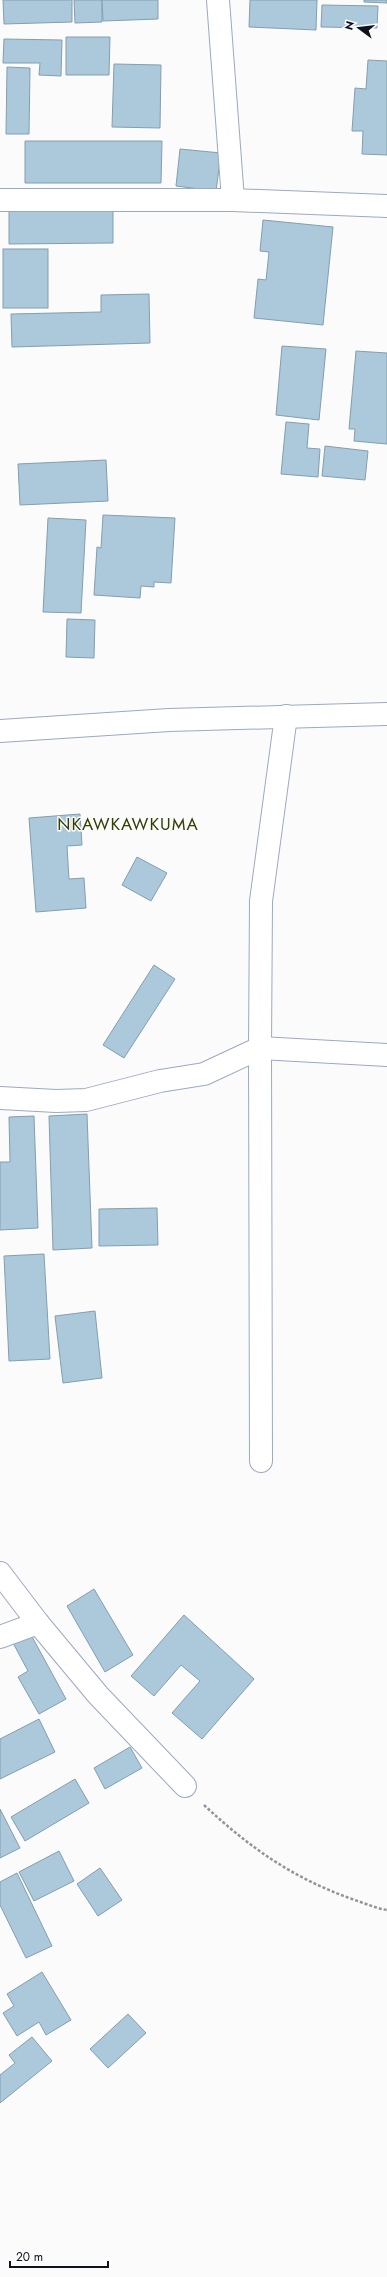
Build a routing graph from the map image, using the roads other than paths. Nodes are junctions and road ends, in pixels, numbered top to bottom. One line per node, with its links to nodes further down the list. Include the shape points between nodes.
1 (218, 0): 3 (street)
2 (0, 200): 3 (street)
3 (233, 200): 4 (street)
4 (387, 206)
5 (387, 714): 6 (street)
6 (286, 716): 7 (street, via 169,720); 8 (street, via 261,900)
7 (0, 731)
8 (260, 1048): 9 (street); 10 (street, via 204,1074 160,1081 86,1100); 11 (street)
9 (387, 1054)
10 (0, 1098)
11 (262, 1461)
12 (0, 1573): 13 (street)
13 (38, 1623): 14 (street); 15 (street, via 98,1695)
14 (0, 1637)
15 (185, 1786)

